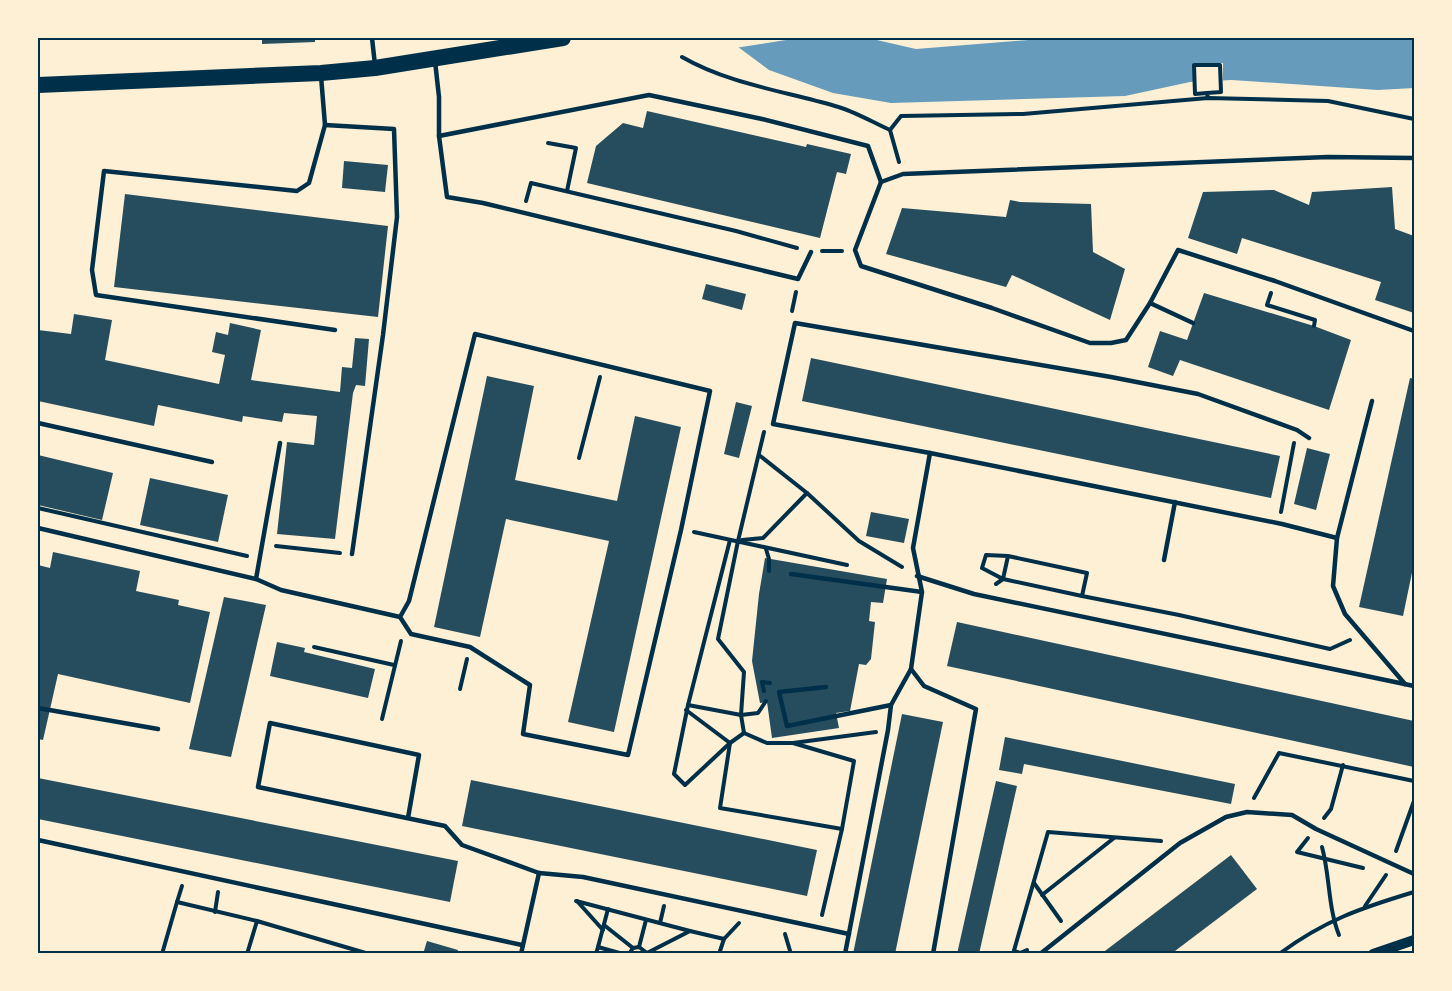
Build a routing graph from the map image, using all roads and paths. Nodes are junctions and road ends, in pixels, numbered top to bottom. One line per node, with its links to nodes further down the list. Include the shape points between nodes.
1 (372, 38): 5 (lane)
2 (562, 38): 4 (highway)
3 (682, 57): 11 (path, via 767,90 837,106)
4 (435, 59): 5 (highway); 12 (lane)
5 (375, 68): 6 (highway)
6 (321, 73): 7 (highway); 10 (lane)
7 (38, 86)
8 (1208, 96): 8 (path, via 1194,94 1194,65 1220,65 1221,92); 9 (path, via 1328,101); 11 (path, via 1023,114 901,116)
9 (1414, 119)
10 (325, 125): 25 (lane, via 309,183 297,191 104,171 92,270 96,295); 47 (lane, via 394,129 397,217)
11 (890, 130): 15 (path)
12 (439, 136): 16 (lane, via 649,95 867,146); 20 (lane, via 447,197 798,279)
13 (548, 143): 18 (path, via 576,148)
14 (1414, 158): 15 (lane)
15 (903, 174): 16 (lane)
16 (881, 182): 19 (lane)
17 (538, 184): 18 (path)
18 (567, 191): 20 (path)
19 (855, 250): 20 (path); 22 (lane, via 861,266 1090,343 1126,340)
20 (811, 252)
21 (1275, 281): 22 (lane, via 1178,250); 24 (path, via 1267,305 1315,320); 26 (lane)
22 (1150, 303): 23 (lane)
23 (1193, 322)
24 (1314, 326)
25 (335, 330)
26 (1414, 332)
27 (603, 365): 34 (path); 41 (lane, via 710,391); 60 (lane, via 475,334 411,592)
28 (1372, 401): 42 (lane)
29 (38, 423): 35 (lane)
30 (1297, 430): 31 (lane); 33 (lane, via 1198,394 795,323 773,424); 39 (path)
31 (1309, 438)
32 (280, 443): 49 (lane)
33 (930, 453): 37 (lane); 54 (lane, via 913,548)
34 (579, 458)
35 (212, 462)
36 (807, 493): 44 (path, via 763,538); 44 (path, via 759,455); 54 (path, via 859,541)
37 (1175, 502): 39 (lane); 50 (lane)
38 (38, 508): 49 (path)
39 (1278, 523): 42 (lane)
40 (38, 528): 55 (lane)
41 (681, 530): 43 (path); 60 (lane, via 628,755 523,734 530,685 470,647 411,634)
42 (1337, 538): 61 (lane, via 1333,586 1345,614)
43 (730, 540): 44 (path); 71 (path)
44 (738, 541): 46 (path); 75 (path, via 718,639 744,672)
45 (289, 547): 47 (path)
46 (766, 549): 51 (path); 52 (path)
47 (352, 554)
48 (1008, 556): 56 (path); 56 (path, via 986,555 982,568); 59 (path, via 1088,573)
49 (259, 558): 55 (lane)
50 (1164, 560)
51 (854, 567)
52 (769, 571)
53 (791, 574): 57 (lane)
54 (917, 576): 57 (lane); 58 (lane)
55 (256, 579): 60 (lane, via 281,590)
56 (1003, 579): 58 (path); 59 (path)
57 (922, 592): 65 (lane)
58 (981, 595): 66 (lane)
59 (1082, 596): 61 (path, via 1330,649)
60 (400, 617): 64 (path, via 404,633)
61 (1364, 634): 66 (lane)
62 (314, 647): 64 (path)
63 (466, 663): 69 (path)
64 (394, 665): 76 (path)
65 (911, 669): 72 (lane); 129 (lane, via 924,686 976,709)
66 (1405, 684): 67 (lane)
67 (1414, 686)
68 (826, 687): 72 (lane, via 779,692 787,726)
69 (460, 689)
70 (766, 700): 75 (path, via 758,713)
71 (688, 705): 74 (path); 75 (path)
72 (891, 705): 78 (lane)
73 (38, 708): 77 (lane)
74 (686, 710): 81 (path); 81 (path, via 674,774 685,785)
75 (741, 715): 79 (path)
76 (382, 719)
77 (158, 729)
78 (888, 730): 80 (path); 110 (lane)
79 (744, 734): 80 (path, via 767,743); 81 (path)
80 (793, 743): 86 (path, via 854,761)
81 (730, 744): 86 (path, via 720,808)
82 (1343, 765): 83 (path); 84 (path, via 1278,753); 87 (path, via 1330,809)
83 (1414, 781)
84 (1247, 812): 87 (lane, via 1292,815); 90 (lane, via 1226,817)
85 (408, 818): 85 (lane, via 258,787 270,723 419,755); 95 (lane, via 445,826 462,845)
86 (842, 829): 106 (path)
87 (1316, 829): 92 (path); 97 (lane)
88 (1115, 837): 90 (path, via 1161,841); 98 (path, via 1048,832); 100 (path)
89 (38, 840): 114 (lane)
90 (1170, 850): 109 (lane)
91 (1297, 852): 92 (path)
92 (1326, 860): 93 (path); 104 (path)
93 (1366, 869)
94 (1377, 871): 96 (path)
95 (539, 873): 102 (lane, via 583,877); 114 (lane)
96 (1387, 873)
97 (1414, 874)
98 (1034, 883): 100 (path); 130 (path)
99 (1414, 892): 104 (path)
100 (1042, 895): 109 (path)
101 (608, 909): 103 (path); 107 (path); 107 (path, via 576,901)
102 (750, 912): 106 (lane); 112 (path)
103 (646, 920): 108 (path); 116 (path)
104 (1333, 920): 111 (path); 132 (path)
105 (257, 921): 118 (path); 120 (path, via 177,903); 121 (path)
106 (819, 927): 110 (lane)
107 (603, 928): 115 (path); 117 (path)
108 (690, 931): 112 (path); 119 (path)
109 (1068, 931): 131 (lane)
110 (849, 934): 128 (lane)
111 (1339, 935)
112 (724, 939): 127 (path)
113 (1414, 940): 133 (street)
114 (522, 945): 123 (lane)
115 (597, 947): 124 (path); 125 (path)
116 (639, 947): 117 (path); 119 (path)
117 (633, 948): 126 (path)
118 (355, 951): 122 (path)
119 (647, 953)
120 (162, 954)
121 (247, 954)
122 (369, 954)
123 (521, 954)
124 (596, 954)
125 (623, 954)
126 (628, 954)
127 (719, 954)
128 (845, 954)
129 (933, 954)
130 (1013, 954)
131 (1040, 954)
132 (1279, 954)
133 (1373, 954)

